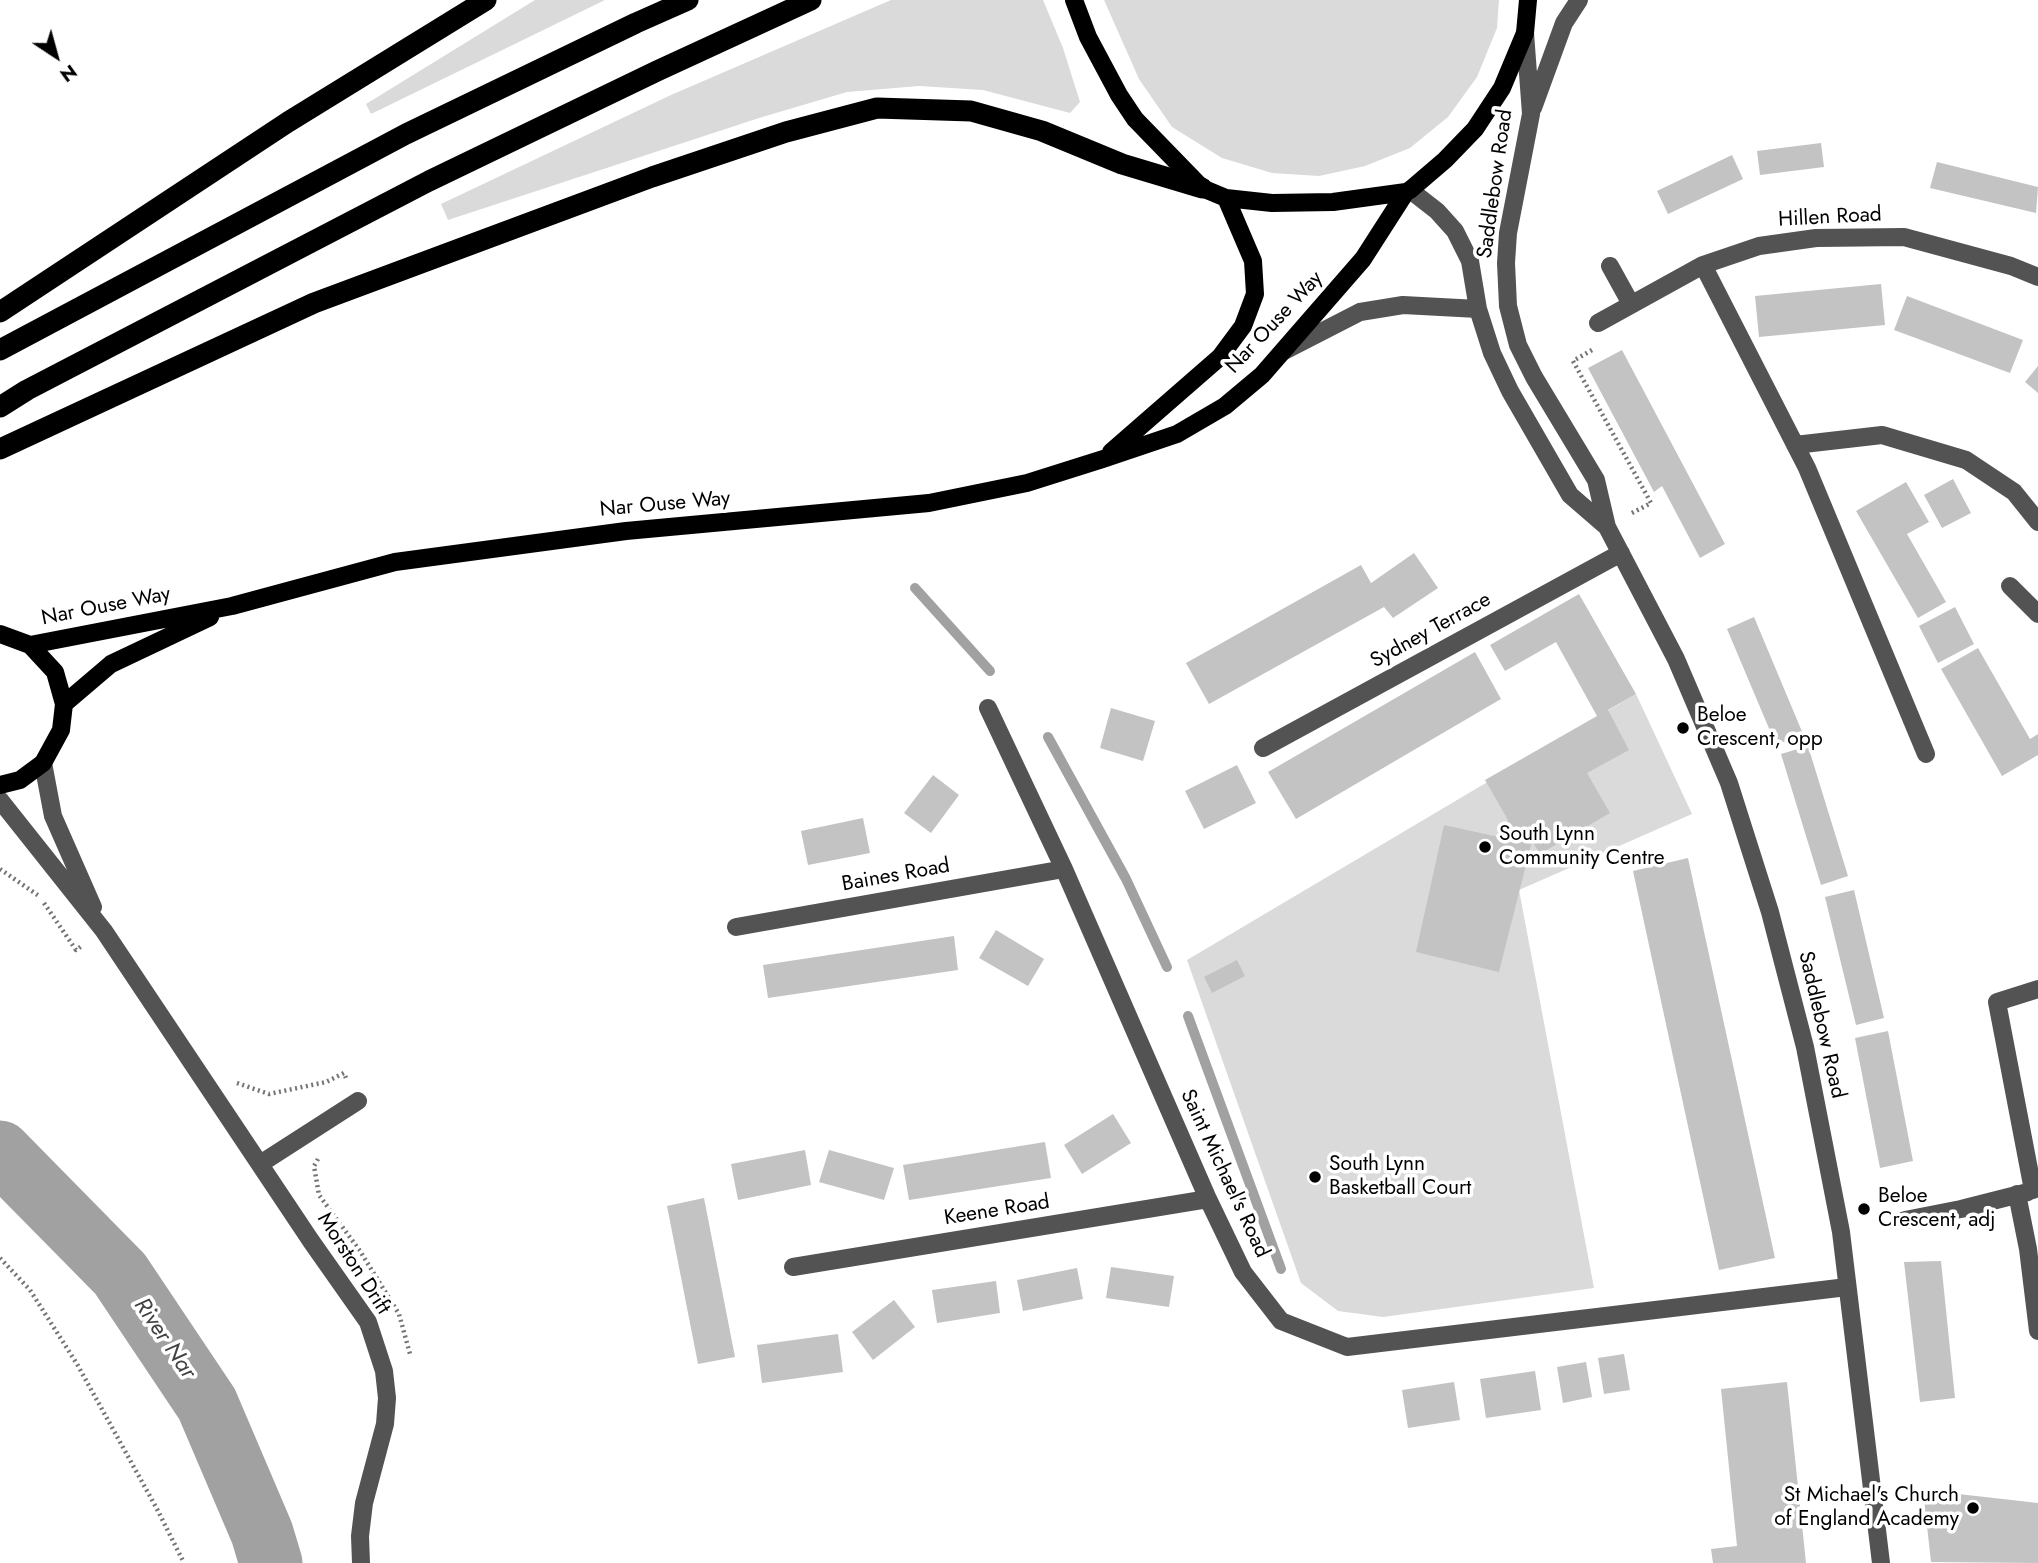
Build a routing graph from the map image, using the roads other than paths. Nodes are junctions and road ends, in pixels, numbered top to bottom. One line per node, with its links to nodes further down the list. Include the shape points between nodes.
1 (486, 0): 17 (highway, via 288,122)
2 (688, 0): 19 (highway, via 406,134)
3 (811, 0): 21 (highway, via 429,181)
4 (1074, 0): 9 (main road, via 1088,37 1135,119)
5 (1528, 0): 7 (main road, Nar Ouse Way)
6 (1579, 0): 8 (street, via 1563,23)
7 (1525, 33): 8 (street, Saddlebow Road); 10 (main road, Nar Ouse Way, via 1502,88 1475,129)
8 (1531, 114): 26 (street, Saddlebow Road, via 1508,233 1508,306 1518,345 1534,377 1596,480)
9 (1202, 188): 11 (main road); 23 (highway, via 971,111 877,108 786,132 652,177 314,303)
10 (1408, 191): 11 (main road, via 1333,202); 16 (street, Saddlebow Road, via 1437,211 1455,231 1470,261); 20 (main road, Nar Ouse Way, via 1363,259)
11 (1226, 198): 24 (main road, Nar Ouse Way, via 1253,261 1255,294 1243,326 1220,357)
12 (1703, 265): 14 (street, Hillen Road, via 1759,246 1816,238 1904,237); 15 (street, Hillen Road); 22 (street)
13 (1610, 266): 15 (street)
14 (2038, 277)
15 (1632, 304): 18 (street, Hillen Road)
16 (1478, 309): 20 (street, via 1403,305 1360,312); 26 (street, Saddlebow Road, via 1501,372 1570,495)
17 (0, 312)
18 (1598, 323)
19 (0, 350)
20 (1284, 351): 24 (main road, Nar Ouse Way, via 1225,406 1177,434)
21 (0, 407)
22 (1795, 445): 25 (street, via 1882,435 1966,460 2014,492); 36 (street)
23 (0, 449)
24 (1103, 459): 29 (main road, Nar Ouse Way, via 1027,483 929,503 626,531 395,562)
25 (2038, 522)
26 (1607, 527): 27 (street, Saddlebow Road)
27 (1621, 553): 35 (street, Sydney Terrace); 50 (street, Saddlebow Road, via 1676,659 1729,783 1770,912 1805,1047 1841,1231)
28 (2010, 586): 30 (street)
29 (232, 606): 32 (main road, Nar Ouse Way); 33 (main road, Nar Ouse Way, via 111,664)
30 (2038, 614)
31 (0, 634): 32 (main road)
32 (30, 645): 33 (main road, via 55,672)
33 (64, 704): 37 (main road, via 61,730)
34 (988, 708): 40 (street, Saint Michael's Road)
35 (1263, 748)
36 (1926, 754)
37 (43, 763): 38 (main road, via 20,780); 42 (street, Morston Drift, via 53,816)
38 (0, 785)
39 (0, 800): 42 (street, Morston Drift)
40 (1064, 869): 41 (street, Baines Road); 47 (street, Saint Michael's Road)
41 (736, 927)
42 (104, 931): 45 (street, Morston Drift)
43 (2038, 989): 46 (street, via 1997,1002)
44 (358, 1101): 45 (street)
45 (260, 1164): 52 (street, Morston Drift, via 368,1322 384,1371 385,1424 364,1503)
46 (2029, 1191): 48 (street); 51 (street, via 2028,1249)
47 (1208, 1199): 49 (street, Keene Road); 50 (street, Saint Michael's Road, via 1243,1272 1281,1321 1347,1347)
48 (1905, 1220)
49 (793, 1267)
50 (1847, 1287): 53 (street, Saddlebow Road)
51 (2038, 1331)
52 (360, 1563)
53 (1881, 1563)

